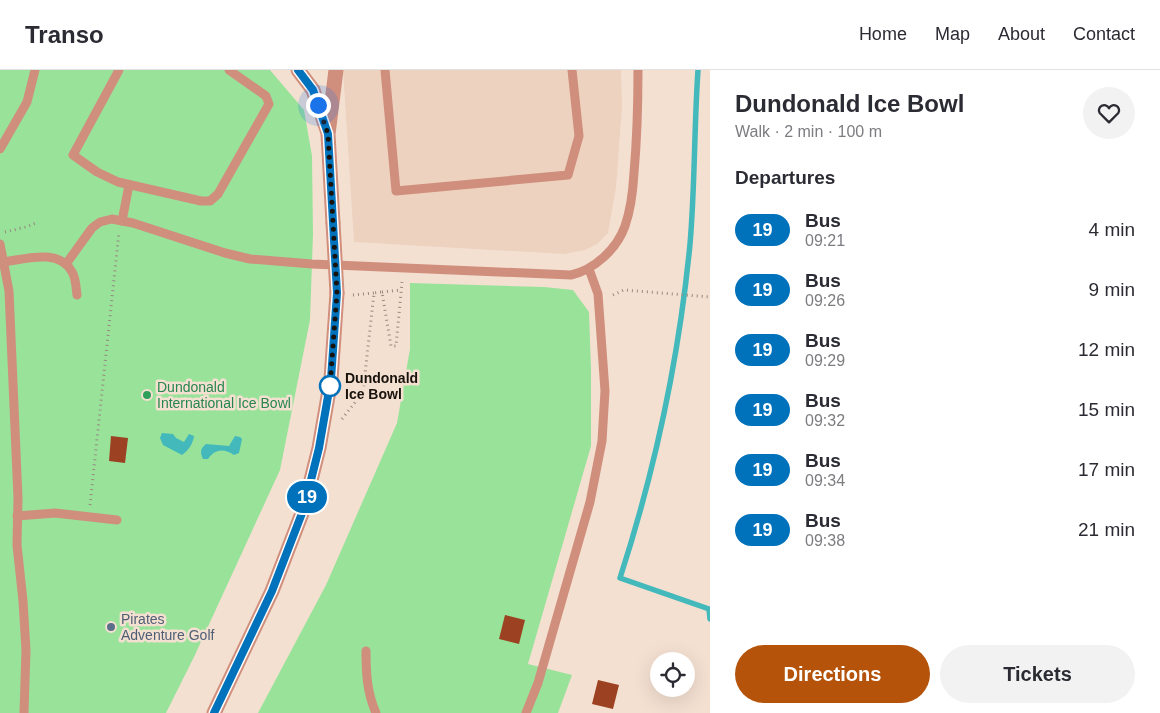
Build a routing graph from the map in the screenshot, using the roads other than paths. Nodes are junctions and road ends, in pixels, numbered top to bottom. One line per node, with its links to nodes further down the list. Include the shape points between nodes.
1 (35, 70): 10 (lane, via 27,102)
2 (119, 70): 11 (lane, via 73,155 96,172)
3 (229, 70): 11 (lane, via 266,96 269,104 218,194 210,201 201,201)
4 (298, 70): 9 (street, via 313,90)
5 (336, 70): 9 (street)
6 (385, 70): 7 (lane, via 396,191 568,175 579,136)
7 (572, 70)
8 (638, 70): 16 (lane, via 633,192 625,226 617,242)
9 (328, 134): 22 (street, bridge, via 337,293 331,379 319,448 304,508 272,591)
10 (0, 149)
11 (129, 185): 12 (lane)
12 (122, 221): 15 (lane, via 112,219 92,228); 16 (lane, via 250,259 571,275)
13 (0, 244): 14 (lane)
14 (4, 262): 15 (lane, via 52,257); 18 (lane, via 9,291)
15 (66, 264): 17 (lane, via 74,274)
16 (590, 269): 24 (lane, via 598,294 605,391 602,441 590,502 538,683)
17 (77, 295)
18 (17, 516): 19 (lane, via 55,513); 21 (lane, via 16,545 26,650)
19 (117, 520)
20 (366, 651): 23 (lane, via 366,676)
21 (24, 713)
22 (214, 713)
23 (376, 713)
24 (526, 713)

